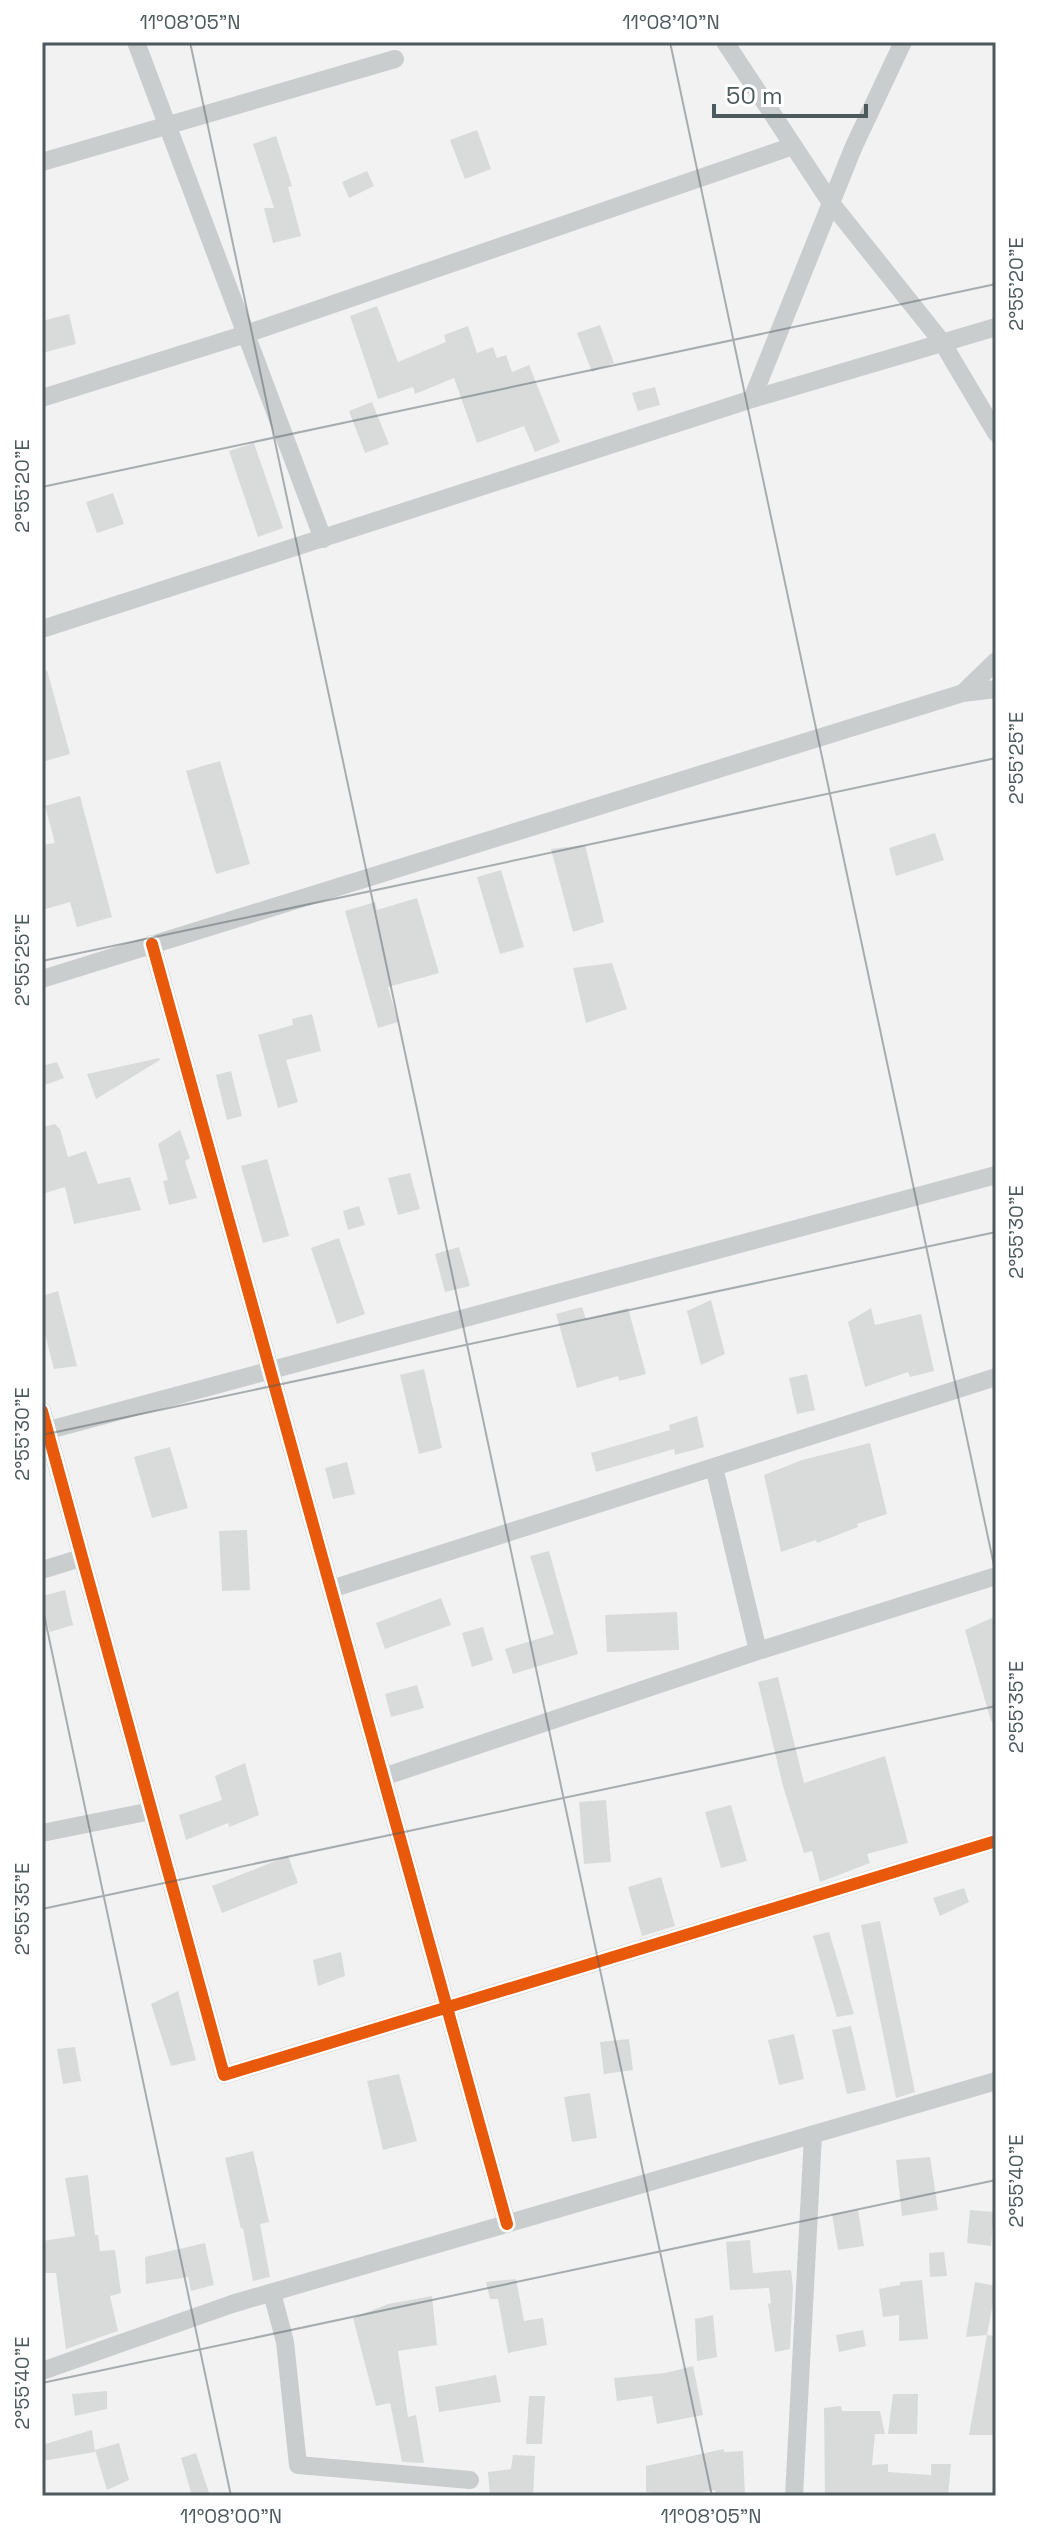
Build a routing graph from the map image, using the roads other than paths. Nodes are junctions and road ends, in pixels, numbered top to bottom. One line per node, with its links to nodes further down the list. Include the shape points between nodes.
1 (136, 42): 5 (street)
2 (725, 42): 6 (street)
3 (903, 42): 8 (street)
4 (395, 59): 5 (street)
5 (168, 126): 7 (street); 10 (street)
6 (793, 146): 8 (street); 10 (street)
7 (42, 162)
8 (831, 203): 11 (street); 13 (street)
9 (996, 327): 11 (street)
10 (246, 334): 12 (street); 15 (street)
11 (942, 342): 13 (street); 14 (street)
12 (42, 398)
13 (752, 399): 15 (street)
14 (996, 433)
15 (323, 539): 16 (street)
16 (42, 629)
17 (996, 661): 19 (street)
18 (996, 689): 19 (street)
19 (963, 693): 20 (street)
20 (152, 944): 21 (street); 23 (street)
21 (42, 979)
22 (996, 1175): 23 (street)
23 (270, 1371): 26 (street); 31 (street)
24 (996, 1377): 27 (street)
25 (42, 1411): 26 (street)
26 (49, 1430): 28 (street)
27 (714, 1467): 31 (street); 32 (street)
28 (81, 1558): 29 (street); 34 (street)
29 (42, 1570)
30 (996, 1576): 32 (street)
31 (331, 1589): 33 (street)
32 (758, 1651): 33 (street)
33 (383, 1777): 37 (street)
34 (151, 1811): 35 (street); 37 (street, via 224,2075)
35 (42, 1833)
36 (996, 1841): 37 (street)
37 (447, 2008): 40 (street)
38 (996, 2081): 39 (street)
39 (813, 2135): 40 (street); 44 (street)
40 (507, 2224): 41 (street)
41 (272, 2293): 42 (street); 43 (street, via 285,2342 298,2465)
42 (42, 2371)
43 (470, 2480)
44 (794, 2496)

